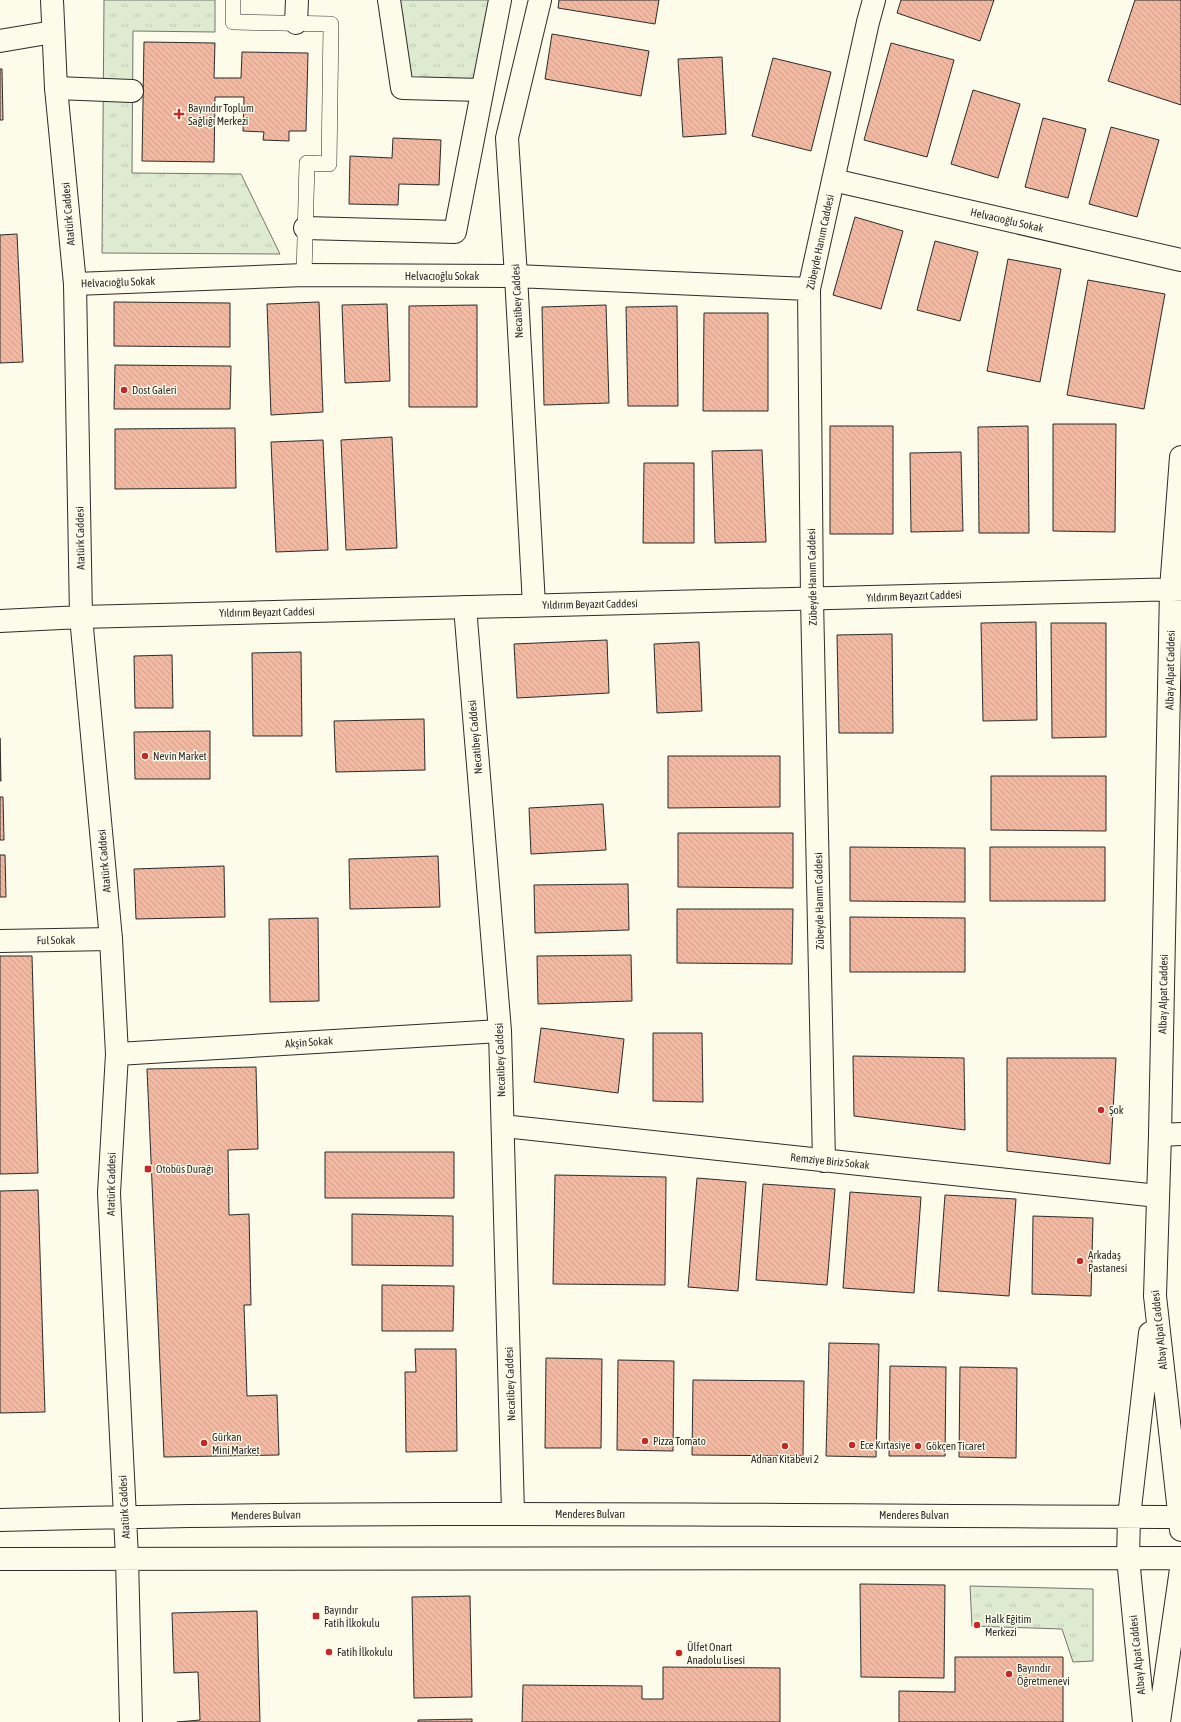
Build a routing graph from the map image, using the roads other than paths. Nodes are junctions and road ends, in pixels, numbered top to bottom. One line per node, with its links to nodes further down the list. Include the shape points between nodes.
1 (52, 0): 9 (street, Atatürk Caddesi)
2 (233, 0): 8 (lane, via 233,22)
3 (297, 0): 8 (street)
4 (389, 0): 12 (street, via 402,88)
5 (500, 0): 12 (street)
6 (540, 0): 18 (street, Necatibey Caddesi, via 507,138)
7 (874, 0): 14 (street, Zübeyde Hanım Caddesi)
8 (296, 23): 15 (lane, via 331,24 329,164 307,163)
9 (54, 32): 10 (street); 11 (street, Atatürk Caddesi)
10 (0, 41)
11 (56, 88): 13 (street); 19 (street, Atatürk Caddesi)
12 (482, 90): 15 (street, via 455,232)
13 (132, 91)
14 (833, 180): 16 (street, Helvacıoğlu Sokak); 20 (street, Zübeyde Hanım Caddesi)
15 (305, 228): 17 (lane)
16 (1181, 260)
17 (304, 275): 18 (street, Helvacıoğlu Sokak); 19 (street, Helvacıoğlu Sokak)
18 (516, 276): 20 (street, Helvacıoğlu Sokak); 24 (street, Necatibey Caddesi)
19 (75, 284): 26 (street, Atatürk Caddesi)
20 (809, 289): 23 (street, Zübeyde Hanım Caddesi)
21 (1181, 457): 22 (street, Albay Alpat Caddesi)
22 (1176, 589): 23 (street, Yıldırım Beyazıt Caddesi); 33 (street, Albay Alpat Caddesi)
23 (812, 599): 24 (street, Yıldırım Beyazıt Caddesi); 34 (street, Zübeyde Hanım Caddesi)
24 (534, 605): 25 (street, Yıldırım Beyazıt Caddesi)
25 (465, 607): 26 (street, Yıldırım Beyazıt Caddesi); 30 (street, Necatibey Caddesi)
26 (81, 617): 27 (street, Yıldırım Beyazıt Caddesi); 28 (street, Atatürk Caddesi)
27 (0, 621)
28 (112, 939): 29 (street, Ful Sokak); 31 (street, Atatürk Caddesi)
29 (0, 941)
30 (500, 1031): 31 (street, Akşin Sokak); 32 (street, Necatibey Caddesi)
31 (117, 1054): 38 (street, Atatürk Caddesi, via 109,1193)
32 (502, 1126): 34 (street, Remziye Biriz Sokak); 37 (street, Necatibey Caddesi)
33 (1171, 1134): 35 (street, Albay Alpat Caddesi)
34 (824, 1161): 35 (street, Remziye Biriz Sokak)
35 (1158, 1196): 36 (street, Albay Alpat Caddesi)
36 (1154, 1296): 39 (street, Albay Alpat Caddesi); 41 (street, Albay Alpat Caddesi)
37 (513, 1513): 38 (street, Menderes Bulvarı); 39 (street, Menderes Bulvarı)
38 (124, 1517): 40 (street, Menderes Bulvarı); 42 (street, Atatürk Caddesi)
39 (1129, 1517): 41 (street, Menderes Bulvarı); 43 (street, Albay Alpat Caddesi)
40 (0, 1520)
41 (1181, 1521)
42 (127, 1558): 43 (street); 45 (street); 47 (street, Atatürk Caddesi)
43 (1128, 1558): 44 (street); 48 (street, Albay Alpat Caddesi)
44 (1181, 1558)
45 (0, 1559)
46 (1181, 1569): 49 (street, Albay Alpat Caddesi)
47 (131, 1722)
48 (1144, 1722)
49 (1158, 1722)

